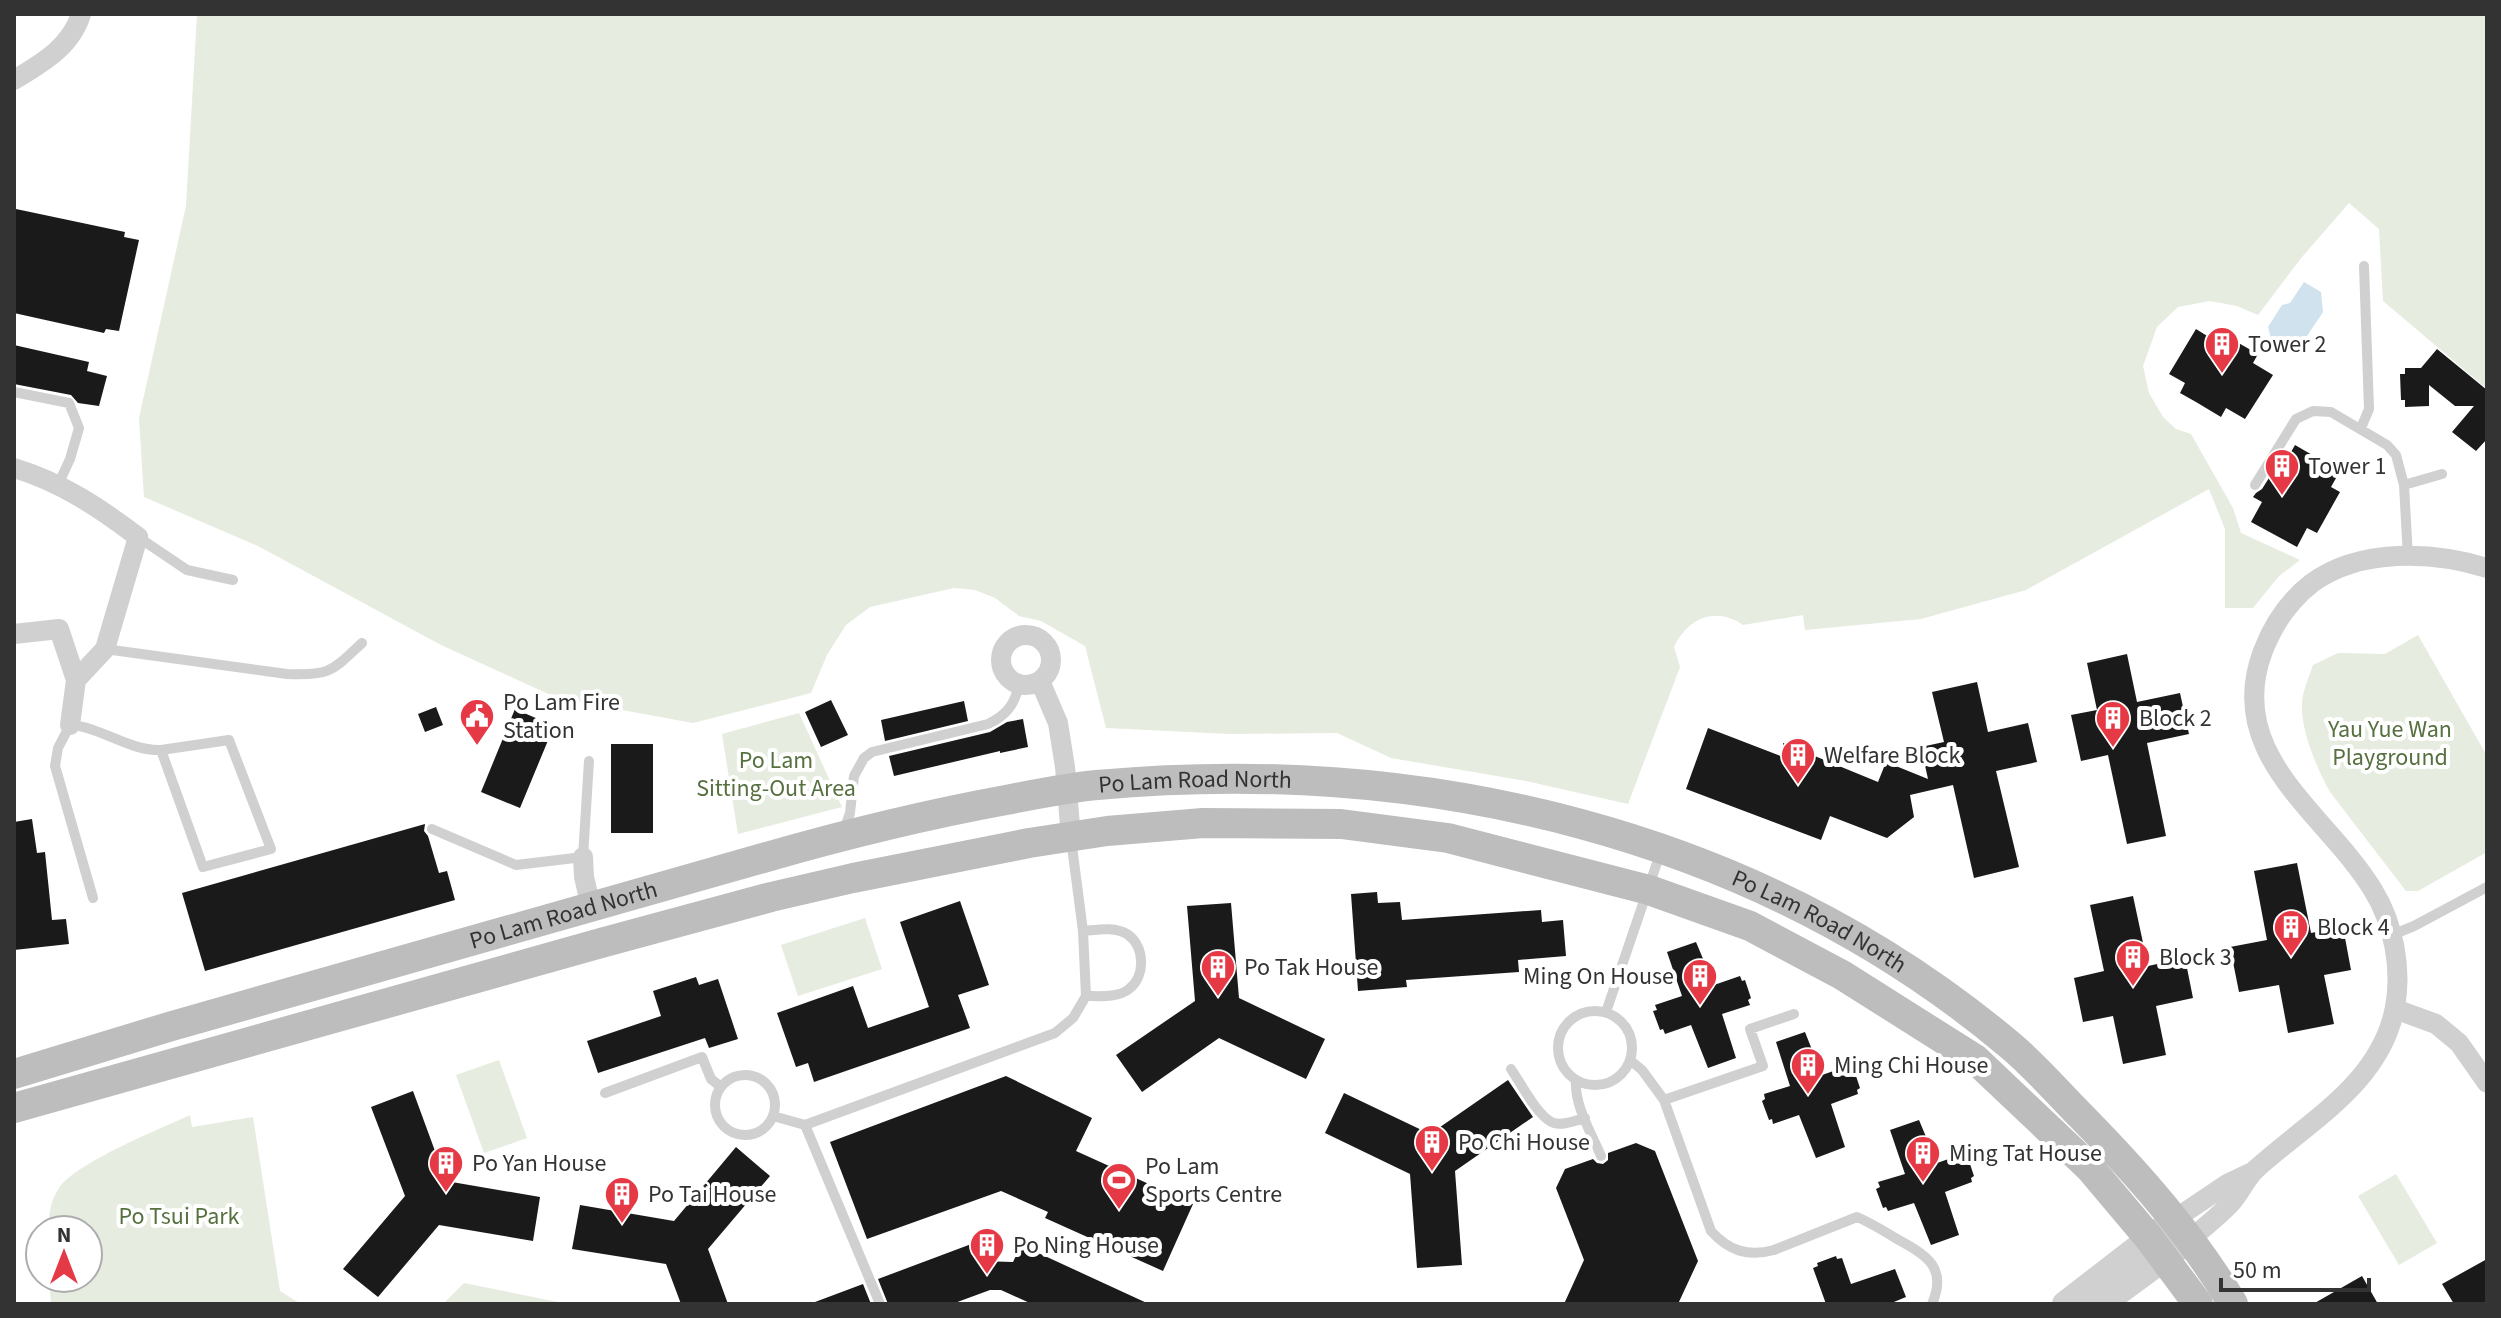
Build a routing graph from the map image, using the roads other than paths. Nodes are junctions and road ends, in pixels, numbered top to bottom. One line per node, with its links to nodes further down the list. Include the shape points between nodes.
1 (81, 14): 2 (street, via 65,44)
2 (14, 80)
3 (2364, 266): 5 (lane, via 2369,409)
4 (14, 392): 8 (lane, via 69,403 79,428)
5 (2361, 428): 9 (lane, via 2331,412 2304,414 2290,426); 10 (lane, via 2396,455)
6 (14, 468): 8 (street)
7 (2442, 474): 10 (lane)
8 (58, 485): 11 (street)
9 (2255, 485)
10 (2404, 485): 12 (lane)
11 (138, 537): 14 (lane, via 187,570); 17 (street)
12 (2408, 557): 13 (street); 35 (street, via 2363,561 2313,583 2273,630 2255,679 2259,729 2272,762 2368,883)
13 (2487, 568)
14 (233, 580)
15 (14, 634): 18 (street, via 59,629)
16 (362, 643): 17 (lane, via 331,671 309,675)
17 (105, 649): 18 (street)
18 (76, 680): 21 (street)
19 (1040, 681): 20 (street); 20 (street, via 1050,668 1050,652 1040,639 1024,635 1010,640 1001,660 1006,675); 24 (street, via 1058,723)
20 (1019, 684): 26 (lane, via 1013,705 988,724 882,748 864,758 854,776)
21 (70, 725): 22 (lane); 32 (lane, via 55,766)
22 (161, 750): 22 (lane, via 229,740 271,849 203,867)
23 (589, 761): 29 (lane)
24 (1067, 789): 26 (main road, Po Lam Road North); 27 (street); 28 (main road, Po Lam Road North, via 1202,779 1350,783 1542,813)
25 (432, 829): 29 (lane, via 516,865)
26 (842, 836): 33 (main road, Po Lam Road North)
27 (1071, 837): 31 (main road, Po Lam Road North, via 1203,823 1341,824 1448,838); 33 (main road, Po Lam Road North); 34 (lane)
28 (1662, 848): 31 (lane); 53 (main road, Po Lam Road North, via 1816,914 1929,983 2015,1049)
29 (583, 857): 33 (street)
30 (2487, 887): 35 (lane)
31 (1649, 890): 38 (lane); 54 (main road, Po Lam Road North, via 1750,926 1842,975 1975,1059 2090,1168)
32 (93, 898)
33 (596, 925): 42 (main road, Po Lam Road North, via 172,1026); 48 (main road, Po Lam Road North)
34 (1083, 931): 36 (lane); 36 (lane, via 1127,934 1141,951 1141,972 1129,990)
35 (2392, 935): 37 (street)
36 (1086, 996): 51 (lane, via 1073,1018 1055,1033)
37 (2395, 1009): 44 (street, via 2436,1024 2459,1043); 53 (street, via 2358,1082 2253,1172 2231,1203)
38 (1606, 1012): 40 (lane, via 1629,1033); 43 (lane, via 1582,1013 1563,1028 1560,1062)
39 (1794, 1014): 47 (lane, via 1750,1029 1763,1066)
40 (1630, 1060): 43 (lane, via 1608,1082); 47 (lane)
41 (1511, 1069): 50 (lane, via 1554,1124)
42 (14, 1074)
43 (1576, 1080): 50 (lane)
44 (2487, 1083)
45 (721, 1087): 46 (lane, via 711,1079 702,1057); 49 (lane, via 737,1077 764,1082 774,1098); 49 (lane, via 716,1113 733,1133 761,1131)
46 (605, 1093)
47 (1664, 1100): 56 (lane, via 1711,1231 1721,1242 1760,1254 1857,1217 1925,1254 1938,1283)
48 (14, 1108)
49 (773, 1116): 51 (lane)
50 (1585, 1118): 52 (lane)
51 (805, 1125): 55 (lane)
52 (1601, 1156)
53 (2183, 1229): 54 (street); 60 (main road, Po Lam Road North)
54 (2157, 1248): 57 (street); 58 (street); 59 (main road, Po Lam Road North)
55 (880, 1304)
56 (1932, 1304)
57 (2065, 1304)
58 (2102, 1304)
59 (2198, 1304)
60 (2233, 1304)

